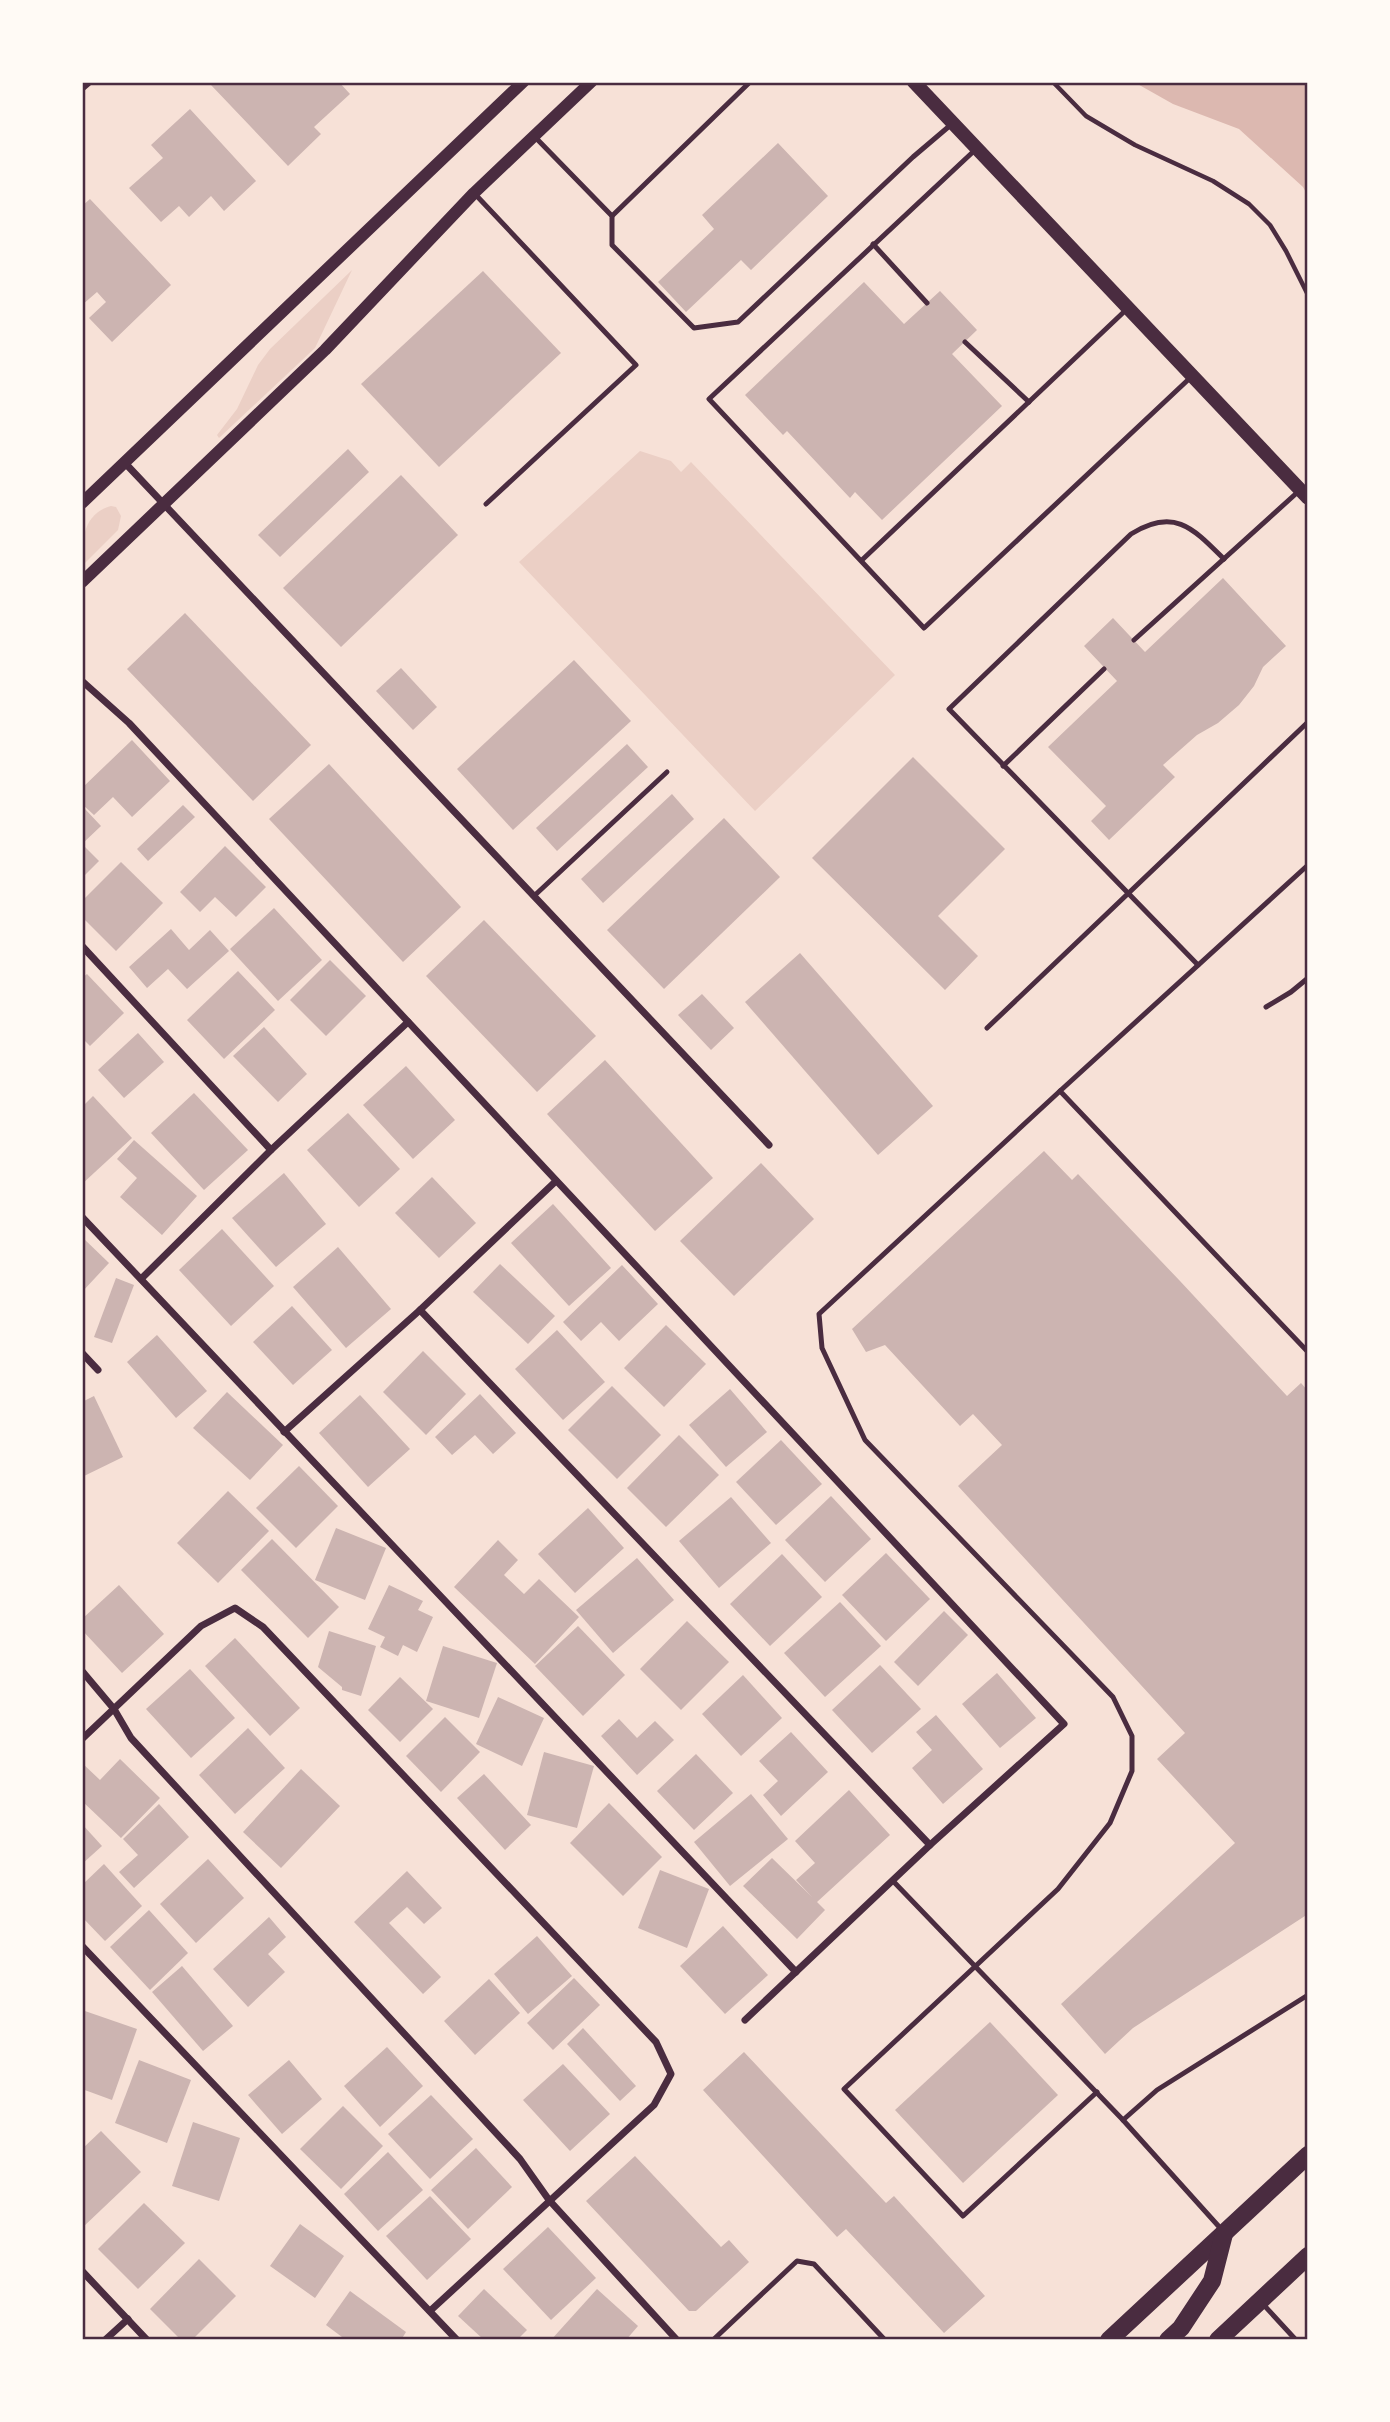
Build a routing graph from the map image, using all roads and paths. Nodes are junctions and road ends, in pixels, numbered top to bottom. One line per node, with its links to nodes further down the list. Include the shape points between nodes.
1 (89, 82): 7 (street)
2 (523, 82): 20 (street)
3 (591, 82): 9 (street)
4 (750, 82): 12 (lane)
5 (914, 82): 8 (main road)
6 (1053, 82): 14 (path, via 1086,116 1249,204 1270,225)
7 (82, 88)
8 (953, 123): 10 (main road); 12 (lane, via 738,323 694,328 612,245)
9 (534, 136): 11 (street); 12 (lane)
10 (978, 148): 13 (lane); 16 (main road)
11 (474, 193): 23 (lane, via 636,365); 24 (street, via 326,350)
12 (612, 216)
13 (873, 244): 15 (lane); 26 (lane, via 709,399)
14 (1308, 296)
15 (927, 303)
16 (1128, 309): 18 (main road); 19 (lane)
17 (965, 342): 19 (lane)
18 (1193, 376): 21 (main road); 26 (lane, via 924,628)
19 (1029, 402): 26 (lane)
20 (125, 463): 22 (street); 24 (street)
21 (1304, 494): 25 (lane)
22 (82, 503)
23 (486, 504)
24 (165, 505): 27 (street); 36 (street)
25 (1224, 559): 28 (lane); 32 (lane, via 1181,522 1146,525 1131,534 949,709)
26 (862, 560)
27 (82, 582)
28 (1134, 640)
29 (1104, 668): 32 (lane)
30 (82, 681): 41 (street, via 129,723)
31 (1308, 722): 35 (lane)
32 (1003, 765): 35 (lane)
33 (667, 772): 36 (lane)
34 (1308, 865): 38 (lane)
35 (1130, 893): 38 (lane); 42 (lane)
36 (534, 896): 44 (street)
37 (82, 946): 45 (street)
38 (1198, 965): 43 (lane)
39 (1308, 978): 40 (lane)
40 (1266, 1007)
41 (408, 1022): 45 (street); 46 (street)
42 (987, 1028)
43 (1060, 1091): 50 (lane); 60 (lane, via 819,1314 822,1348 865,1440 1113,1696 1132,1736 1132,1771 1110,1823 1058,1889)
44 (769, 1145)
45 (271, 1150): 48 (street)
46 (556, 1181): 49 (street); 57 (street, via 1064,1724)
47 (82, 1217): 48 (street)
48 (142, 1278): 53 (street)
49 (420, 1310): 53 (street); 57 (street)
50 (1308, 1352)
51 (82, 1353): 52 (street)
52 (98, 1370)
53 (284, 1432): 61 (street)
54 (82, 1671): 55 (street)
55 (114, 1709): 56 (street); 67 (street, via 131,1738 520,2159); 67 (street, via 201,1626 235,1608 263,1627 656,2042 671,2074 654,2105)
56 (82, 1739)
57 (930, 1845): 58 (street)
58 (893, 1881): 60 (lane); 61 (street)
59 (82, 1946): 72 (street)
60 (975, 1967): 64 (lane); 64 (lane, via 844,2089 963,2216)
61 (796, 1972): 63 (street)
62 (1308, 1995): 65 (lane, via 1157,2090)
63 (745, 2020)
64 (1097, 2092): 65 (lane)
65 (1124, 2120): 68 (lane)
66 (1308, 2155): 68 (main road)
67 (549, 2200): 72 (street); 77 (street)
68 (1224, 2232): 80 (main road); 81 (main road, via 1212,2281)
69 (1308, 2256): 71 (main road)
70 (82, 2271): 73 (street)
71 (1260, 2301): 82 (main road); 83 (lane)
72 (429, 2311): 76 (street)
73 (128, 2319): 74 (street); 75 (street)
74 (106, 2340)
75 (147, 2340)
76 (457, 2340)
77 (677, 2340)
78 (713, 2340): 79 (lane, via 797,2261 814,2264)
79 (885, 2340)
80 (1109, 2340)
81 (1168, 2340)
82 (1218, 2340)
83 (1296, 2340)

